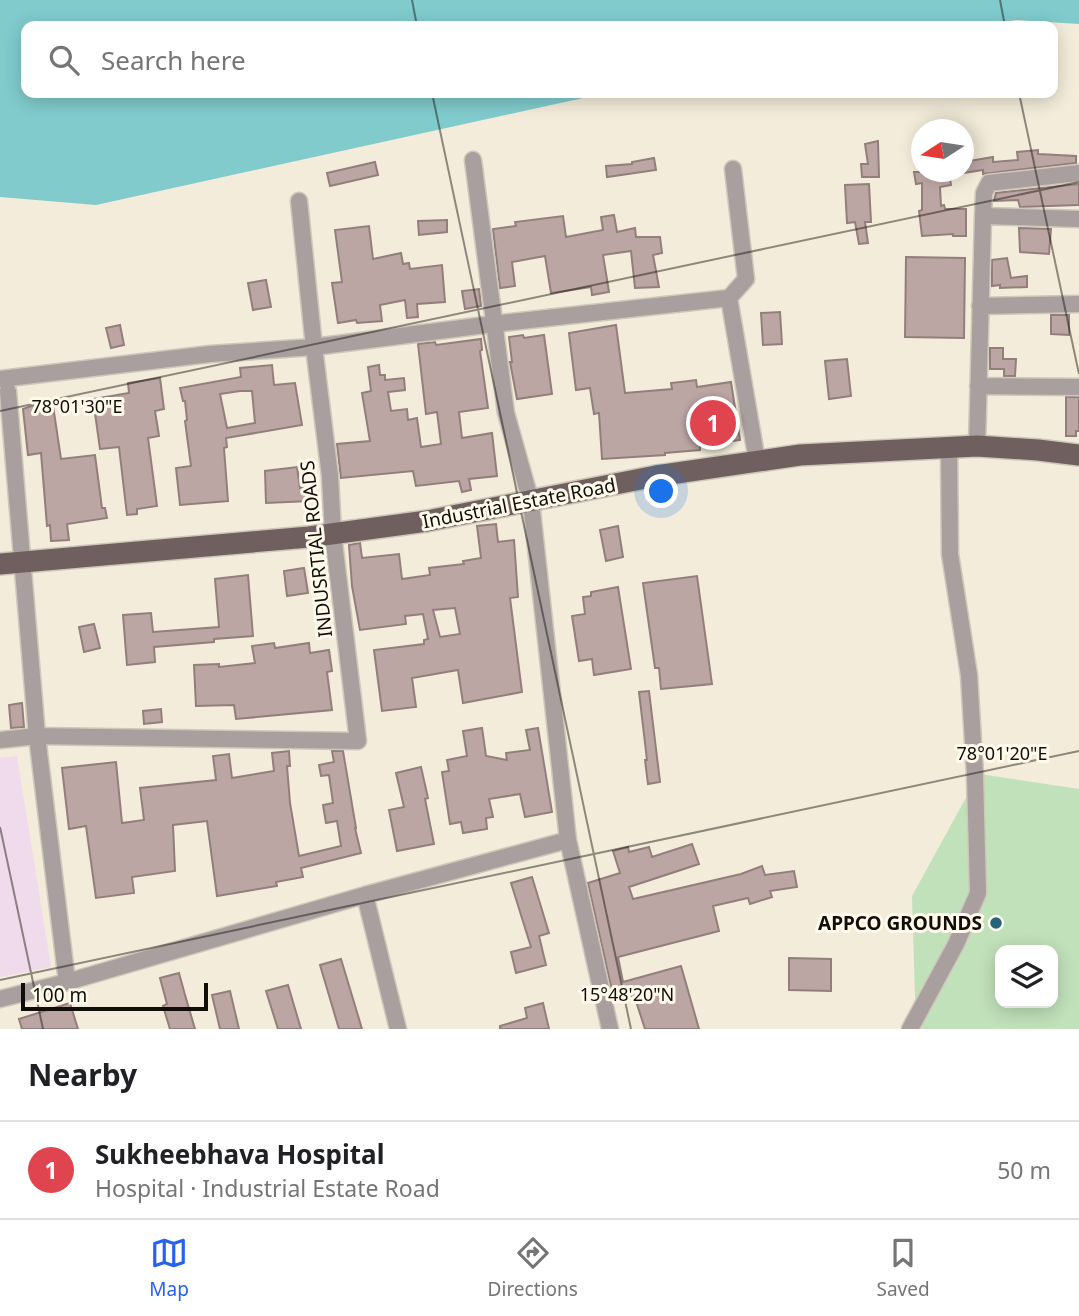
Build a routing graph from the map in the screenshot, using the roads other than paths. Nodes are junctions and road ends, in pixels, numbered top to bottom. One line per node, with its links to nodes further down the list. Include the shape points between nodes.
1 (472, 160): 10 (street)
2 (733, 169): 7 (street, via 746,279)
3 (1079, 173): 5 (street, via 989,183)
4 (299, 201): 11 (street, INDUSRTIAL ROADS)
5 (983, 216): 6 (street); 9 (street)
6 (1079, 219)
7 (729, 298): 10 (street); 18 (street)
8 (1079, 304): 9 (street)
9 (980, 306): 13 (street)
10 (493, 324): 11 (street); 19 (street, via 506,413)
11 (314, 347): 12 (street, via 210,354); 20 (street, INDUSRTIAL ROADS)
12 (4, 385): 22 (street)
13 (978, 386): 14 (street); 15 (street)
14 (1079, 387)
15 (977, 446): 16 (main road, Industrial Estate Road); 17 (main road, Industrial Estate Road)
16 (949, 448): 18 (main road, Industrial Estate Road); 31 (street, via 950,554 969,675 978,893)
17 (1079, 456)
18 (757, 461): 19 (main road, Industrial Estate Road)
19 (531, 502): 20 (main road, Industrial Estate Road); 25 (street)
20 (333, 534): 22 (main road, Industrial Estate Road); 23 (street, INDUSRTIAL ROADS, via 358,741)
21 (0, 564): 22 (main road, Industrial Estate Road)
22 (23, 564): 23 (street)
23 (37, 736): 24 (street); 27 (street)
24 (0, 740)
25 (568, 840): 26 (street); 30 (street)
26 (365, 895): 27 (street); 29 (street)
27 (67, 982): 28 (street)
28 (0, 999)
29 (398, 1029)
30 (610, 1029)
31 (910, 1029)

